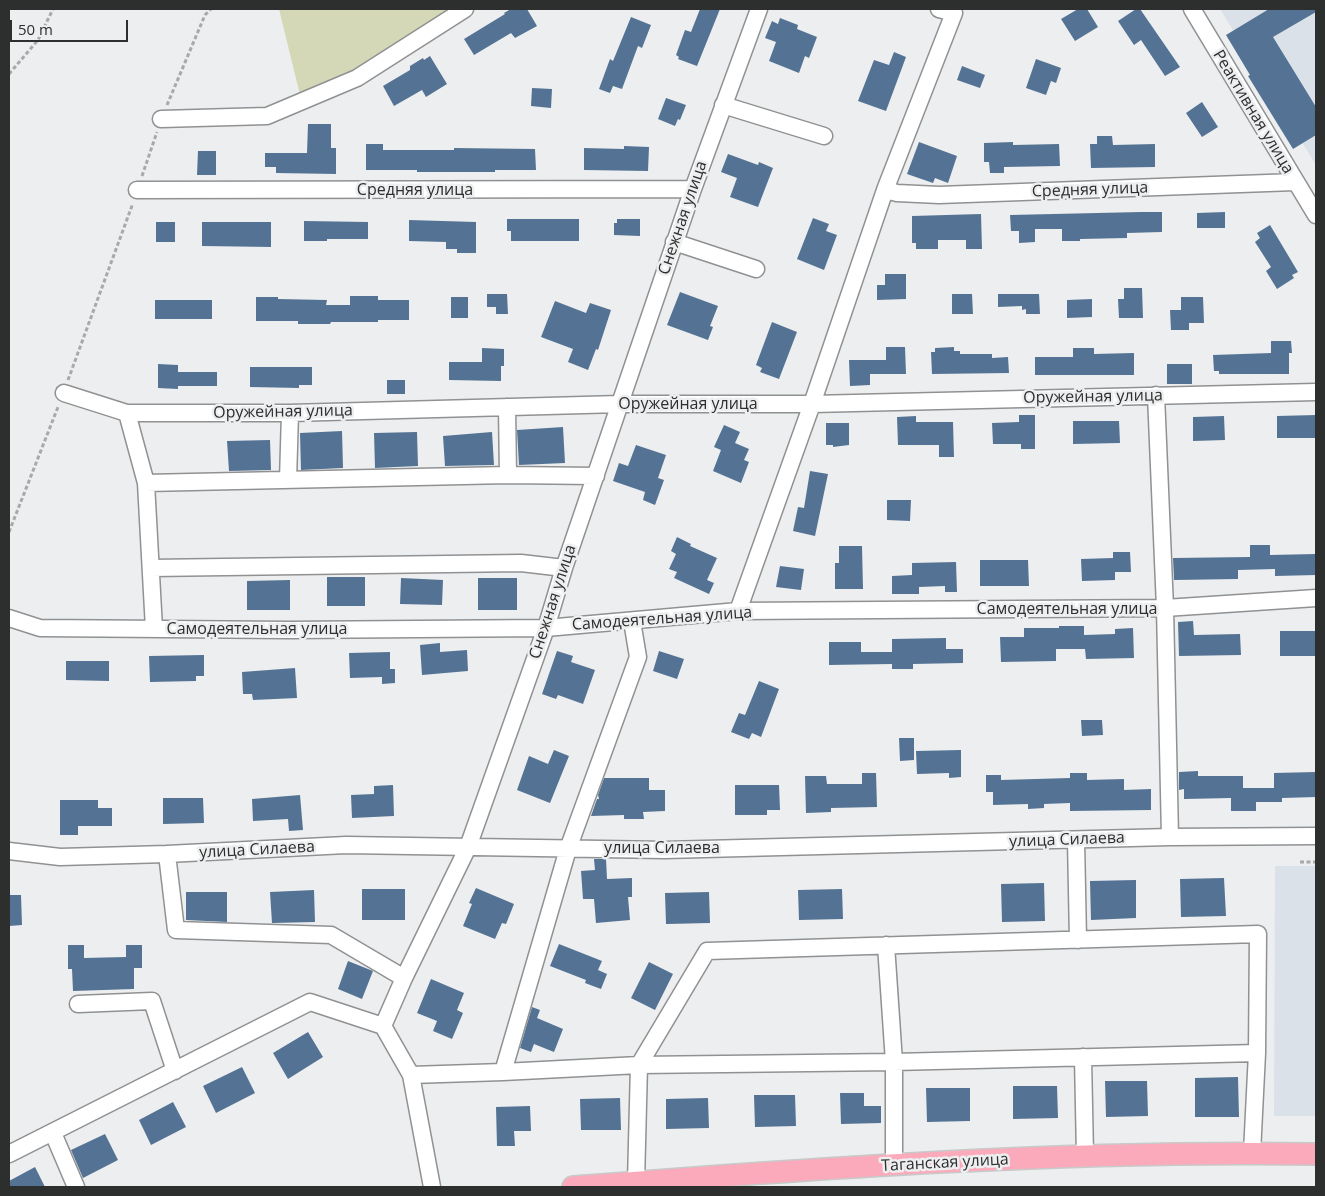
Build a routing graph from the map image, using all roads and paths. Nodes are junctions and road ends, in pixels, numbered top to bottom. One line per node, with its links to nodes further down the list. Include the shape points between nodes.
1 (53, 9): 7 (path, via 38,40)
2 (212, 9): 9 (path, via 205,14)
3 (465, 9): 9 (street, via 357,78 267,116)
4 (759, 9): 8 (street, Снежная улица)
5 (1192, 9): 11 (street, Реактивная улица)
6 (950, 10): 14 (street)
7 (9, 74)
8 (723, 105): 10 (street); 12 (street, Снежная улица)
9 (161, 119): 13 (path)
10 (824, 136)
11 (1295, 182): 14 (street, Средняя улица, via 939,195); 15 (street, Реактивная улица)
12 (693, 189): 13 (street, Средняя улица); 16 (street, Снежная улица)
13 (137, 190): 19 (path)
14 (885, 190): 22 (street)
15 (1316, 215)
16 (674, 242): 17 (street); 21 (street, Снежная улица)
17 (756, 269)
18 (1316, 392): 20 (street, Оружейная улица)
19 (64, 393): 24 (street, Оружейная улица); 30 (path)
20 (1156, 395): 22 (street, Оружейная улица); 34 (street)
21 (620, 404): 22 (street, Оружейная улица); 23 (street, Оружейная улица); 27 (street, Снежная улица)
22 (812, 404): 35 (street)
23 (508, 407): 25 (street, Оружейная улица); 26 (street)
24 (127, 413): 25 (street, Оружейная улица); 29 (street)
25 (290, 413): 28 (street)
26 (508, 475): 27 (street); 28 (street)
27 (596, 476): 32 (street, Снежная улица)
28 (288, 480): 29 (street)
29 (146, 483): 31 (street)
30 (9, 532)
31 (151, 568): 32 (street, via 521,563); 39 (street)
32 (564, 568): 38 (street, Снежная улица)
33 (1316, 598): 34 (street, Самодеятельная улица)
34 (1165, 608): 35 (street, Самодеятельная улица); 41 (street)
35 (738, 611): 37 (street, Самодеятельная улица)
36 (9, 618): 39 (street, Самодеятельная улица, via 40,628)
37 (632, 622): 38 (street, Самодеятельная улица); 44 (street, via 638,658)
38 (546, 628): 39 (street, Самодеятельная улица); 43 (street, Снежная улица)
39 (154, 629)
40 (1316, 836): 41 (street, улица Силаева)
41 (1170, 837): 42 (street, улица Силаева)
42 (1076, 840): 44 (street, улица Силаева); 49 (street)
43 (468, 847): 44 (street, улица Силаева); 46 (street, улица Силаева, via 346,845); 51 (street, Снежная улица)
44 (568, 849): 59 (street)
45 (9, 851): 46 (street, улица Силаева, via 60,857)
46 (167, 854): 51 (street, via 176,930 331,935)
47 (1300, 862): 48 (path)
48 (1316, 862)
49 (1078, 940): 50 (street); 54 (street, via 1258,934)
50 (886, 945): 56 (street); 57 (street, via 707,951)
51 (404, 978): 53 (street, Снежная улица)
52 (78, 1004): 58 (street, via 152,1001)
53 (383, 1026): 58 (street, via 310,1002); 60 (street)
54 (1257, 1053): 55 (street); 62 (street)
55 (1083, 1057): 56 (street); 65 (street)
56 (894, 1062): 57 (street); 66 (street)
57 (639, 1065): 59 (street); 67 (street)
58 (175, 1071): 61 (street)
59 (503, 1072): 60 (street)
60 (411, 1075): 69 (street)
61 (53, 1133): 63 (street); 68 (street)
62 (1252, 1153): 64 (main road, Таганская улица); 65 (main road, Таганская улица)
63 (9, 1154)
64 (1316, 1154)
65 (1085, 1156): 66 (main road, Таганская улица)
66 (894, 1166): 67 (main road, Таганская улица)
67 (636, 1182): 70 (main road, Таганская улица)
68 (76, 1187)
69 (432, 1187)
70 (573, 1187)

